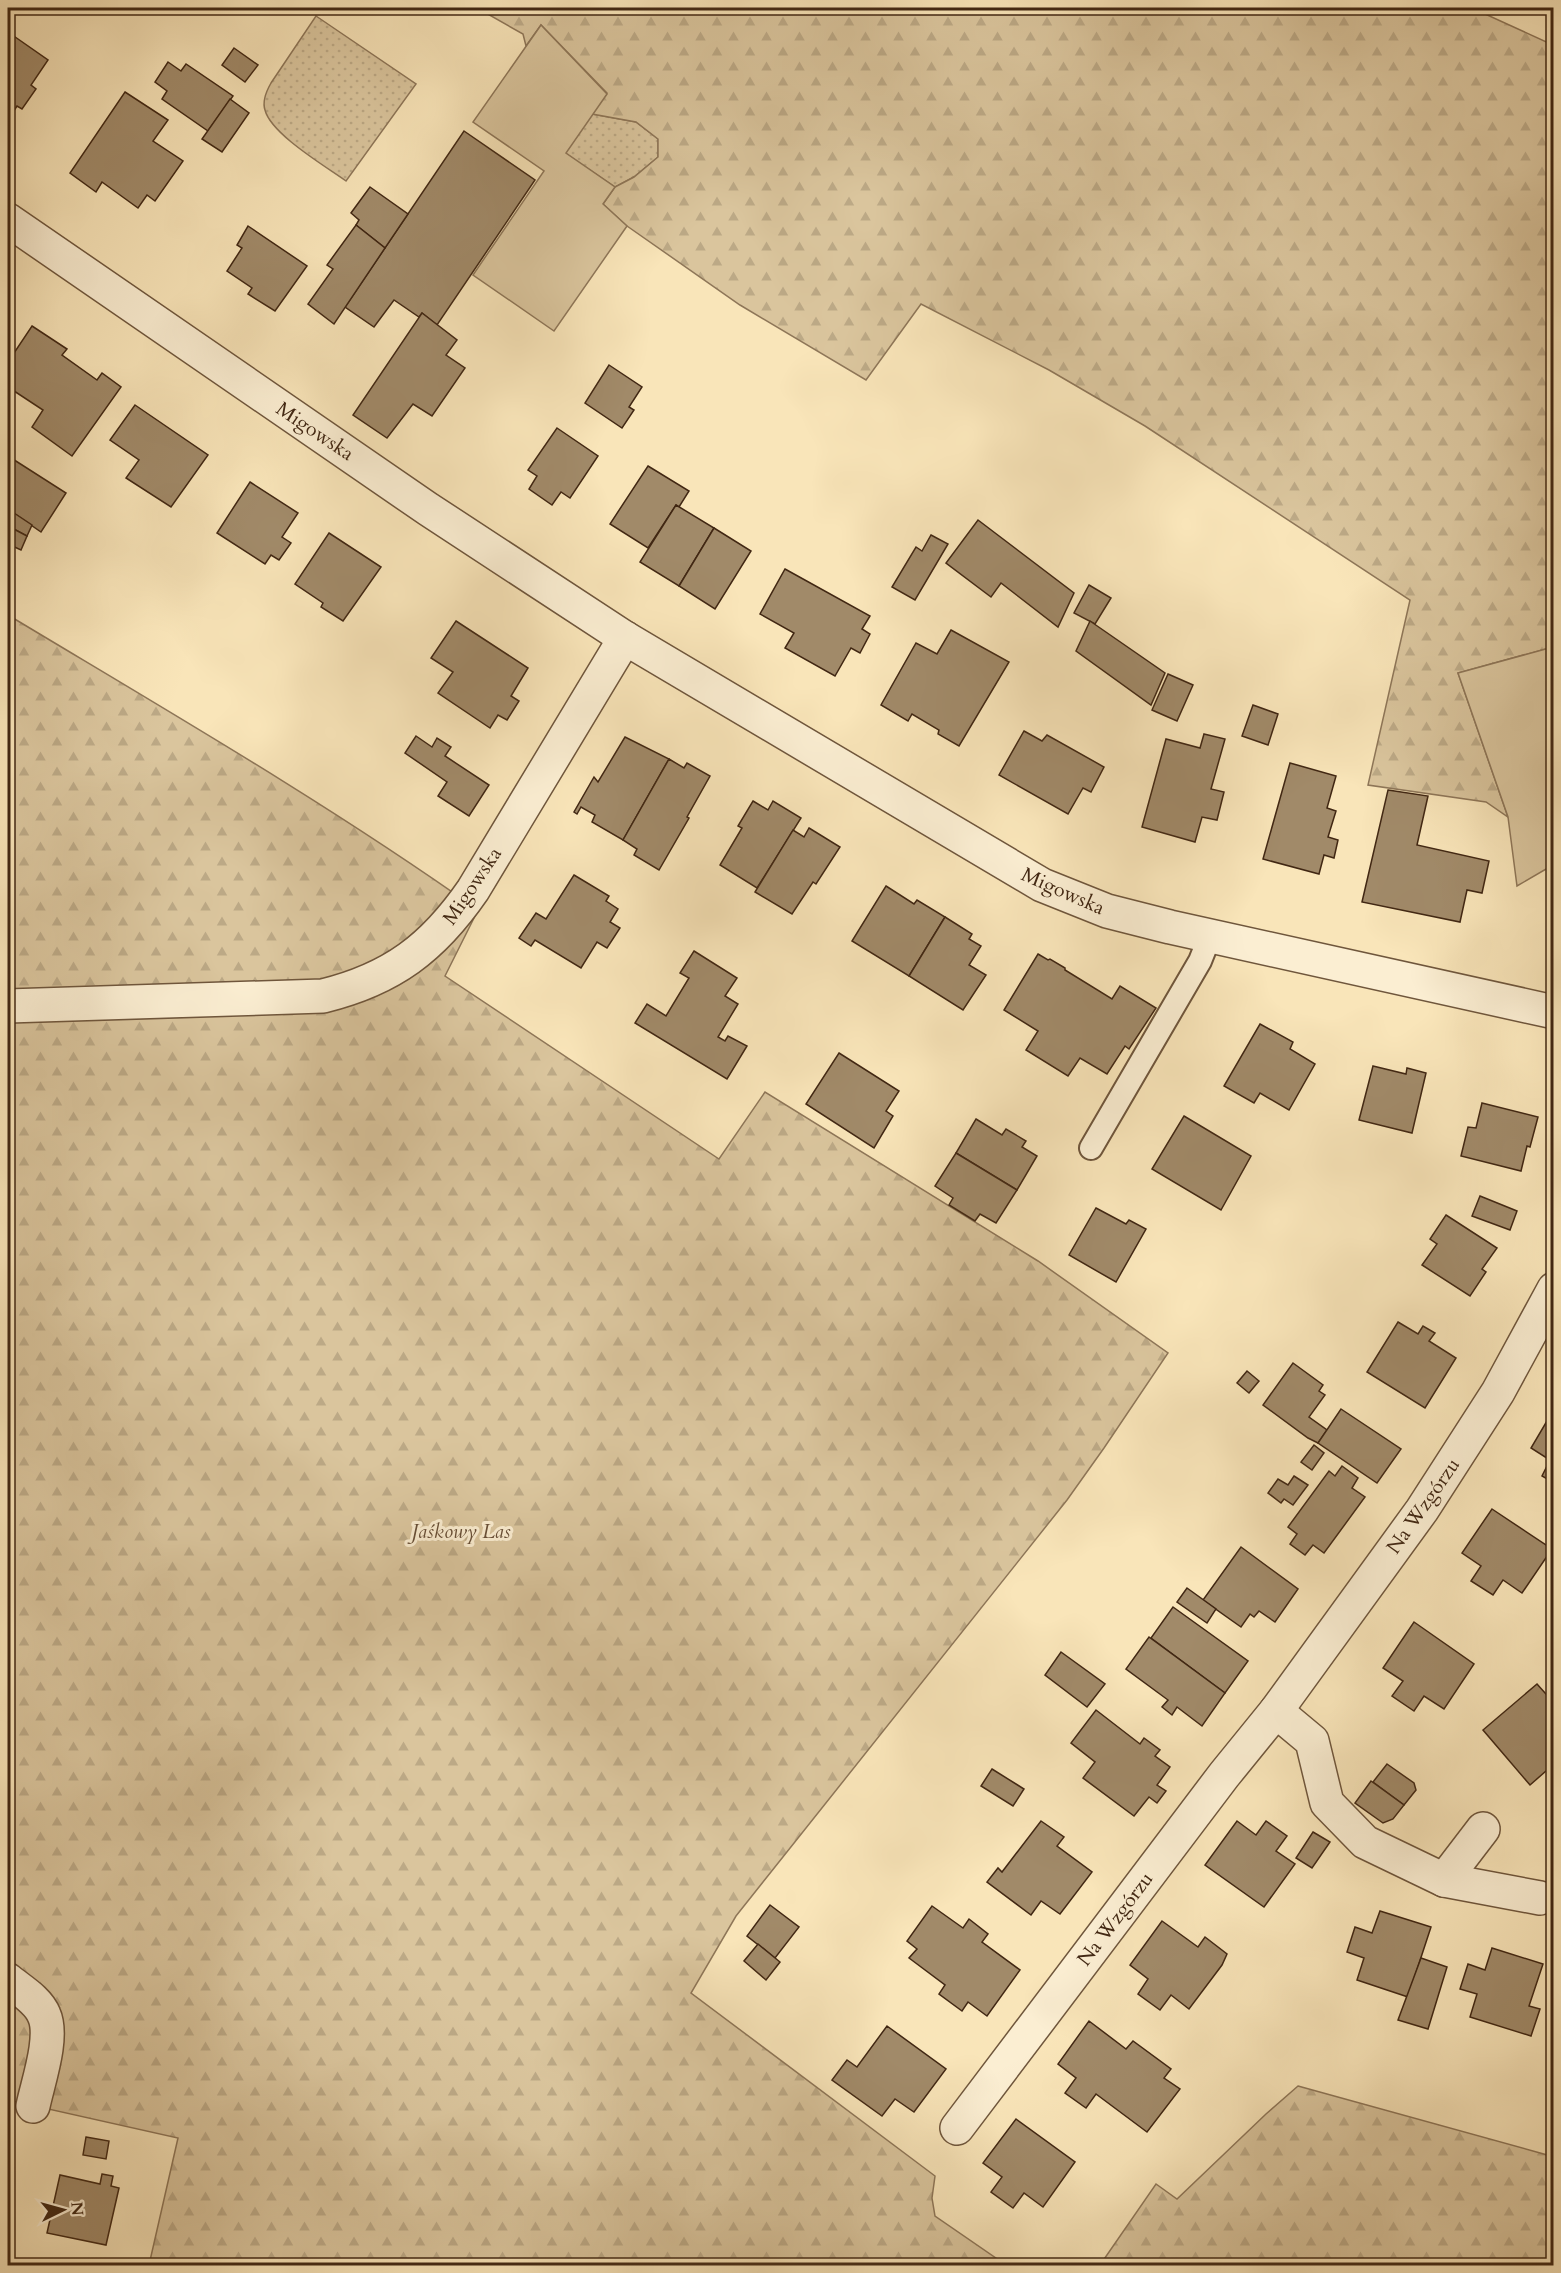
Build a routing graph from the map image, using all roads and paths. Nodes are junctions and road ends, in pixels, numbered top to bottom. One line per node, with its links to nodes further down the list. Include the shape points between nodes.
1 (8, 220): 2 (street, Migowska, via 428,509)
2 (625, 638): 3 (street, Migowska, via 1042,885 1107,911); 4 (street, Migowska, via 456,915 414,955 381,976 323,996)
3 (1210, 936): 5 (street, Migowska); 6 (lane, via 1200,961)
4 (8, 1006)
5 (1554, 1012)
6 (1091, 1148)
7 (1554, 1289): 8 (street, Na Wzgórzu, via 1462,1450)
8 (1276, 1711): 10 (street, via 1312,1741 1327,1803 1365,1842); 14 (street, Na Wzgórzu, via 1224,1774)
9 (1483, 1829): 10 (street)
10 (1444, 1880): 11 (street)
11 (1540, 1898)
12 (8, 1980): 13 (street, via 34,2000 44,2014 48,2032)
13 (33, 2106)
14 (957, 2128)

